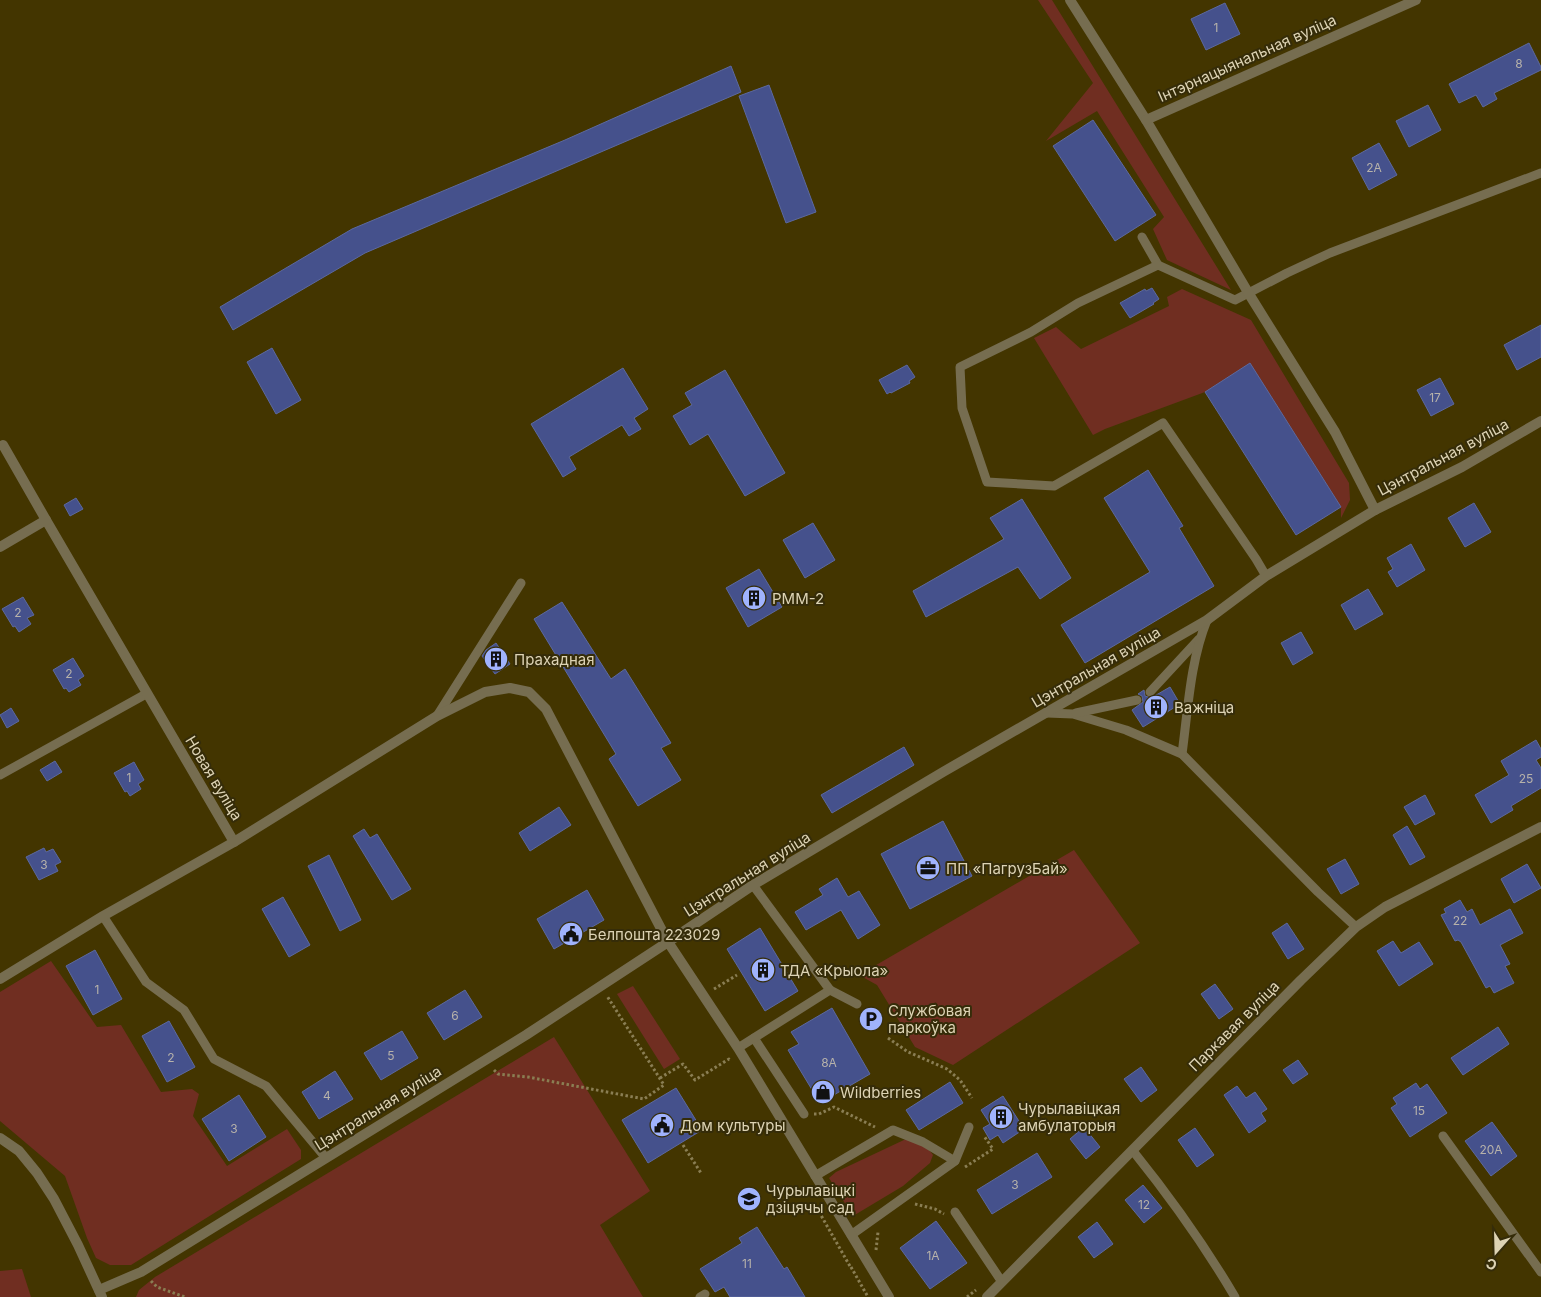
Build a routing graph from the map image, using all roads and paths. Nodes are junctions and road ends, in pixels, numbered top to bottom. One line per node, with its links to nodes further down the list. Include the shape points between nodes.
1 (1070, 0): 3 (street)
2 (1416, 0): 3 (street, Інтэрнацыянальная вуліца)
3 (1146, 120): 7 (street)
4 (1541, 173): 7 (lane, via 1330,253)
5 (1142, 237): 6 (lane)
6 (1158, 265): 7 (lane, via 1235,300); 13 (lane, via 1078,303 1030,332 960,367 962,408 974,445 987,482 1054,486 1164,423)
7 (1249, 294): 10 (street, via 1335,432)
8 (1541, 421): 10 (street, Цэнтральная вуліца, via 1462,467)
9 (2, 444): 11 (street, Новая вуліца)
10 (1375, 510): 13 (street, Цэнтральная вуліца)
11 (46, 520): 12 (street); 18 (street, Новая вуліца)
12 (0, 547)
13 (1266, 576): 15 (street, Цэнтральная вуліца)
14 (521, 583): 22 (lane)
15 (1206, 620): 16 (lane); 20 (street, Цэнтральная вуліца)
16 (1199, 639): 17 (lane); 23 (lane)
17 (1150, 692)
18 (146, 694): 24 (lane); 26 (street, Новая вуліца)
19 (1137, 700): 21 (lane)
20 (1046, 713): 21 (lane); 27 (street, Цэнтральная вуліца)
21 (1073, 714): 23 (lane, via 1126,730)
22 (437, 716): 26 (street); 30 (street, via 485,692 510,688 529,692 546,709)
23 (1182, 754): 29 (lane)
24 (0, 775)
25 (1541, 827): 29 (street, Паркавая вуліца, via 1385,907)
26 (234, 842): 28 (street, Новая вуліца)
27 (753, 885): 30 (street, Цэнтральная вуліца); 34 (lane)
28 (103, 916): 32 (street, Новая вуліца); 52 (lane, via 146,982 184,1010 214,1059 266,1086)
29 (1356, 927): 51 (street, Паркавая вуліца)
30 (668, 942): 33 (street, Цэнтральная вуліца); 35 (street)
31 (737, 975): 35 (path)
32 (0, 979)
33 (601, 987): 40 (street, Цэнтральная вуліца); 42 (path)
34 (830, 990): 36 (lane); 37 (lane)
35 (703, 995): 39 (street)
36 (857, 1004)
37 (754, 1038): 39 (lane); 44 (lane)
38 (888, 1038): 43 (path, via 908,1052 947,1068)
39 (738, 1048): 56 (street)
40 (484, 1061): 42 (path, via 498,1074 644,1098 664,1085); 52 (street, Цэнтральная вуліца)
41 (734, 1064): 42 (path, via 729,1059 695,1080 683,1064)
42 (660, 1078)
43 (972, 1098)
44 (804, 1114): 46 (path, via 819,1114 834,1107)
45 (970, 1128): 53 (lane)
46 (887, 1133): 53 (lane, via 893,1130 924,1142); 56 (lane)
47 (984, 1136): 54 (path, via 993,1149)
48 (1444, 1136): 66 (lane)
49 (0, 1138): 69 (street, via 19,1152 54,1199)
50 (683, 1145): 55 (path)
51 (1133, 1151): 67 (street, Паркавая вуліца); 75 (lane, via 1165,1191)
52 (326, 1158): 65 (street, Цэнтральная вуліца)
53 (954, 1161): 62 (lane)
54 (960, 1171)
55 (701, 1173)
56 (815, 1176): 62 (street)
57 (920, 1198): 60 (path, via 912,1203)
58 (812, 1199): 64 (path)
59 (955, 1212): 67 (lane)
60 (946, 1215)
61 (878, 1225): 63 (path, via 875,1254)
62 (851, 1235): 63 (street)
63 (866, 1260): 64 (path); 72 (street)
64 (851, 1268): 71 (path)
65 (141, 1272): 69 (street, Цэнтральная вуліца); 70 (path, via 157,1287)
66 (1541, 1272)
67 (1002, 1282): 74 (street, Паркавая вуліца)
68 (980, 1286): 73 (path)
69 (100, 1294)
70 (185, 1297)
71 (868, 1297)
72 (889, 1297)
73 (967, 1297)
74 (987, 1297)
75 (1235, 1297)

